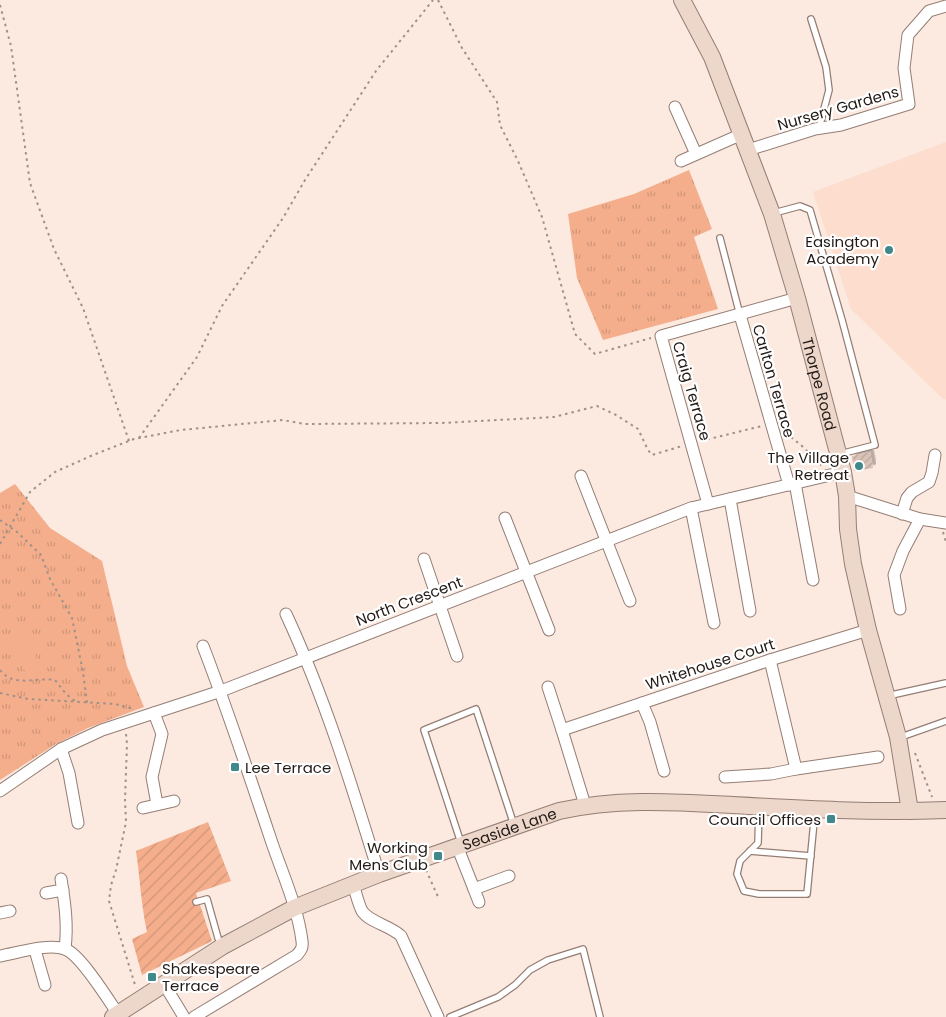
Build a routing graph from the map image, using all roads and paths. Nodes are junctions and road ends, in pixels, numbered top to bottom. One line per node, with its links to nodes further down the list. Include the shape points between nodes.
1 (432, 0): 18 (path, via 376,72 283,218 222,306 197,357)
2 (438, 0): 17 (path, via 462,48 496,102 500,125 542,217 575,334 595,354)
3 (682, 0): 9 (main road, Thorpe Road, via 712,57)
4 (0, 5): 19 (path, via 11,46 30,183 54,249 82,308)
5 (946, 6): 8 (street, Nursery Gardens, via 929,12 908,36 904,68 909,104 841,125)
6 (811, 19): 8 (lane, via 826,67 829,90)
7 (675, 107): 11 (street)
8 (819, 128): 10 (street, Nursery Gardens)
9 (742, 134): 10 (main road, Thorpe Road); 11 (street)
10 (748, 150): 13 (main road, Thorpe Road)
11 (696, 154): 12 (street)
12 (680, 161)
13 (772, 214): 15 (main road, Thorpe Road); 21 (lane, via 800,206 810,210 842,320 876,445)
14 (720, 238): 16 (lane)
15 (797, 298): 16 (street, Craig Terrace); 21 (main road, Thorpe Road)
16 (740, 315): 17 (street, Craig Terrace); 25 (street, Carlton Terrace)
17 (661, 336): 20 (street, Craig Terrace)
18 (139, 438): 19 (path); 20 (path, via 181,430 283,420 304,424 554,417 596,406 638,429 652,454)
19 (129, 441): 35 (path, via 56,472 30,492)
20 (691, 444): 28 (street, Craig Terrace)
21 (838, 454): 23 (main road, Thorpe Road)
22 (935, 455): 30 (street, via 929,482 912,492)
23 (843, 472): 25 (street, North Crescent); 26 (main road, Thorpe Road)
24 (581, 476): 36 (street)
25 (792, 484): 27 (street, North Crescent); 40 (street, Carlton Terrace)
26 (847, 496): 30 (street); 48 (main road, Thorpe Road, via 853,564)
27 (730, 499): 28 (street, North Crescent); 44 (street)
28 (708, 504): 29 (street, North Crescent)
29 (691, 508): 36 (street, North Crescent); 46 (street)
30 (902, 514): 32 (street)
31 (505, 518): 39 (street)
32 (920, 519): 34 (street); 43 (street, via 894,575)
33 (0, 520): 35 (path)
34 (946, 523)
35 (11, 528): 37 (path); 60 (path, via 41,554 50,579 72,618)
36 (607, 541): 39 (street, North Crescent); 41 (street)
37 (0, 544)
38 (424, 559): 42 (street)
39 (525, 572): 42 (street, North Crescent); 47 (street)
40 (813, 580)
41 (630, 601)
42 (441, 604): 50 (street); 51 (street, North Crescent)
43 (900, 608)
44 (750, 611)
45 (286, 614): 51 (street)
46 (714, 623)
47 (549, 630)
48 (868, 630): 52 (street, Whitehouse Court); 58 (main road, Thorpe Road)
49 (203, 646): 56 (street)
50 (458, 656)
51 (306, 658): 56 (street, North Crescent); 87 (street, via 340,748)
52 (770, 660): 61 (street, Whitehouse Court); 69 (street)
53 (0, 670): 59 (path, via 20,681 55,680)
54 (946, 683): 58 (lane)
55 (548, 687): 65 (street)
56 (221, 691): 62 (street, North Crescent); 95 (street)
57 (0, 693): 59 (path, via 28,699)
58 (888, 696): 66 (main road, Thorpe Road)
59 (75, 702): 60 (path)
60 (87, 703): 62 (path, via 116,704)
61 (642, 703): 65 (street, Whitehouse Court); 70 (street)
62 (151, 714): 64 (street, North Crescent); 74 (street, via 162,734 152,777)
63 (946, 722): 66 (lane)
64 (124, 723): 67 (street, North Crescent); 102 (path, via 127,744 126,822 109,901)
65 (562, 730): 75 (street)
66 (903, 736): 79 (main road, Thorpe Road); 80 (path)
67 (61, 749): 72 (street, North Crescent); 81 (street)
68 (878, 757): 69 (street)
69 (796, 769): 71 (street)
70 (664, 771)
71 (725, 777)
72 (0, 791)
73 (174, 801): 74 (street)
74 (157, 804): 77 (street)
75 (585, 805): 76 (main road, Seaside Lane, via 672,802); 82 (main road, Seaside Lane)
76 (759, 806): 78 (main road, Seaside Lane); 84 (lane, via 758,843)
77 (143, 808)
78 (815, 809): 79 (main road, Seaside Lane); 85 (lane)
79 (910, 811): 80 (main road, Seaside Lane)
80 (942, 811)
81 (78, 823)
82 (514, 825): 83 (main road, Seaside Lane); 83 (lane, via 476,709 424,730)
83 (459, 845): 86 (main road, Seaside Lane); 90 (street)
84 (750, 851): 85 (lane); 85 (lane, via 740,861 737,874 744,891 758,894 807,894)
85 (811, 856)
86 (421, 859): 87 (main road, Seaside Lane); 92 (path)
87 (379, 874): 89 (main road, Seaside Lane)
88 (509, 876): 90 (street)
89 (353, 884): 95 (main road, Seaside Lane); 106 (street, via 362,911 369,918 395,929 401,936)
90 (474, 889): 94 (street)
91 (46, 893): 97 (street, via 62,884 67,932)
92 (438, 899)
93 (196, 902): 96 (lane, via 207,899)
94 (479, 902)
95 (294, 908): 96 (main road, Seaside Lane); 105 (street, via 302,943 297,955)
96 (222, 946): 100 (main road, Seaside Lane)
97 (65, 949): 98 (street); 103 (street, via 77,957)
98 (35, 950): 99 (street); 101 (street)
99 (0, 956)
100 (164, 984): 102 (main road, Seaside Lane); 104 (street)
101 (45, 985)
102 (139, 1000): 103 (main road, Seaside Lane)
103 (116, 1015)
104 (184, 1017)
105 (194, 1017)
106 (438, 1017)
107 (450, 1017): 108 (lane, via 498,997 515,986 530,970 548,960 583,949)
108 (600, 1017)

